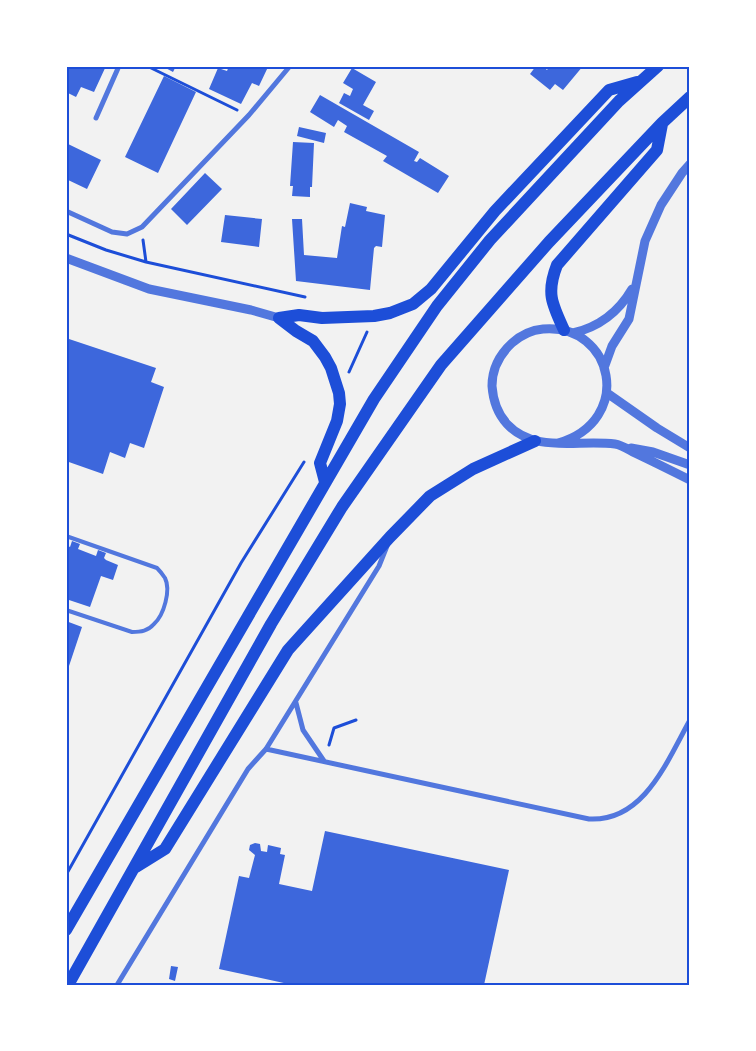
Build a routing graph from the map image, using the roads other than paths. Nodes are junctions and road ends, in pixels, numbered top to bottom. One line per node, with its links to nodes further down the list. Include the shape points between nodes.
1 (119, 66): 6 (street)
2 (290, 66): 9 (street, via 249,115 142,228 127,234 112,232)
3 (658, 66): 4 (main road)
4 (642, 81): 12 (main road, via 609,90 495,211 431,289 413,304 374,316 330,318 300,315); 22 (main road, via 619,101 490,240 438,306 379,391)
5 (690, 97): 7 (main road)
6 (96, 118)
7 (662, 124): 13 (main road, via 657,150 557,264 551,280 551,297); 30 (main road, via 549,242 441,365 342,507 270,624)
8 (690, 164): 11 (street, via 661,205 645,241)
9 (66, 211)
10 (66, 258): 12 (street, via 149,289)
11 (636, 283): 13 (street, via 624,303 607,319 589,329); 14 (street, via 628,319)
12 (279, 318): 22 (main road, via 313,342 331,368 339,393 337,421 320,462)
13 (568, 332): 14 (street, via 586,342); 16 (street, via 545,329 526,333 506,349 494,371 493,397 503,420 523,437)
14 (604, 368): 15 (street)
15 (607, 393): 17 (street, via 599,416 591,426 582,434); 19 (street)
16 (535, 441): 17 (street); 24 (main road, via 473,469 430,496)
17 (558, 443): 18 (street)
18 (617, 444): 20 (street); 21 (street)
19 (690, 448)
20 (690, 465)
21 (690, 480)
22 (325, 482): 31 (main road)
23 (66, 536): 25 (lane, via 158,568 166,580 167,593 160,617 143,632 132,632)
24 (390, 537): 26 (street, via 379,566); 30 (main road, via 288,650 165,849)
25 (66, 610)
26 (296, 703): 28 (street); 29 (street, via 303,730)
27 (690, 720): 29 (street, via 664,767 638,803 616,816 599,820)
28 (266, 749): 29 (street); 33 (street, via 248,769)
29 (324, 761)
30 (134, 868): 32 (main road)
31 (66, 930)
32 (68, 985)
33 (117, 985)

